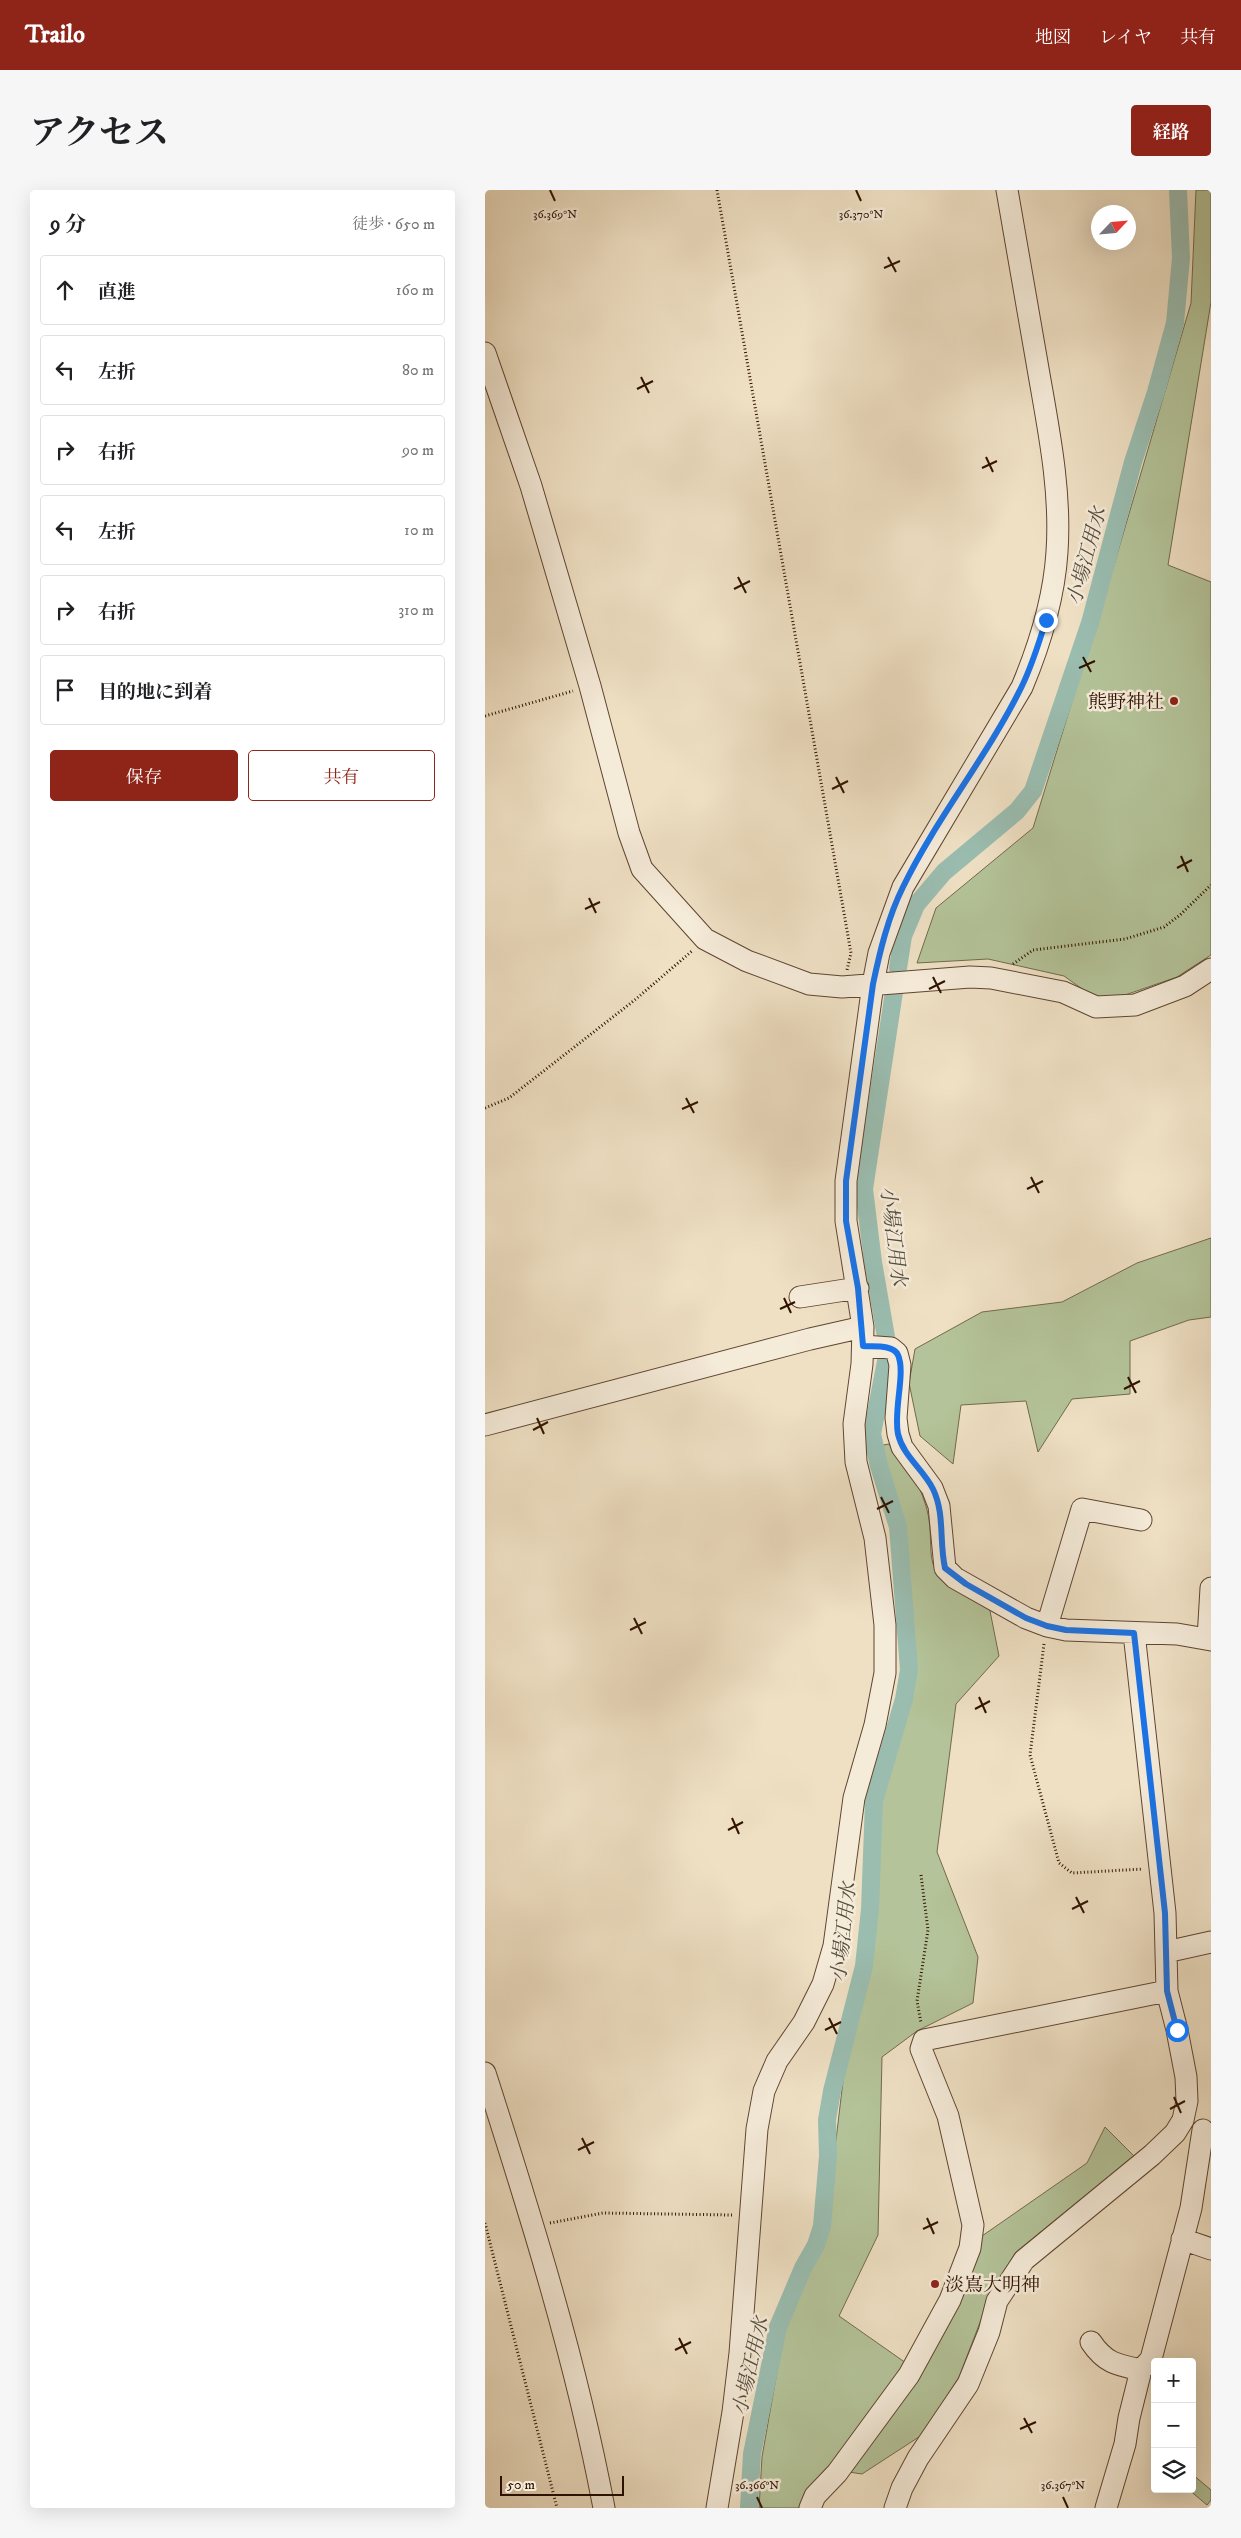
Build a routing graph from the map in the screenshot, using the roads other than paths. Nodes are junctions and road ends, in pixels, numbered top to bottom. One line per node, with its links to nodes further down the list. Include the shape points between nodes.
1 (1007, 190): 4 (street, via 1056,479 1057,553 1052,590 1037,651 1022,687 903,887 879,953)
2 (485, 353): 4 (street, via 531,486 642,869 705,939 747,961 809,984 842,987)
3 (1211, 969): 4 (street, via 1185,986 1135,1005 1096,1007 1063,992 991,978)
4 (873, 984): 5 (street, via 846,1181 846,1221)
5 (858, 1288): 6 (street); 7 (street)
6 (809, 1296)
7 (863, 1336): 8 (street, via 817,1337); 11 (street, via 897,1353 901,1365 896,1418 898,1434 901,1447 932,1488 939,1506 945,1568 966,1584 1026,1618); 25 (street, via 854,1424 856,1462 875,1538 885,1624 885,1672 875,1725 854,1798 834,1946 823,1984 805,2022 777,2062 764,2091 757,2128 739,2363)
8 (485, 1425)
9 (1141, 1520): 11 (street, via 1082,1509)
10 (1211, 1588): 13 (street)
11 (1047, 1626): 12 (street)
12 (1134, 1633): 13 (street); 15 (street, via 1161,1868)
13 (1209, 1639)
14 (1211, 1942): 15 (street)
15 (1167, 1952): 16 (street)
16 (1167, 1991): 18 (street, via 1186,2077 1187,2101); 26 (street, via 923,2040 921,2049 948,2116 955,2143 973,2226 970,2248 950,2300 909,2375 837,2472 815,2496)
17 (485, 2073): 24 (street, via 534,2226 573,2370)
18 (1183, 2120): 19 (street); 27 (street, via 1175,2133 1152,2155 1024,2260 997,2301 989,2332 968,2384 918,2458)
19 (1207, 2132): 20 (street)
20 (1182, 2239): 21 (street); 23 (street, via 1151,2359)
21 (1211, 2249)
22 (1091, 2342): 23 (street, via 1100,2356 1115,2364)
23 (1141, 2370): 28 (street, via 1125,2444)
24 (604, 2508)
25 (717, 2508)
26 (810, 2508)
27 (895, 2508)
28 (1106, 2508)

